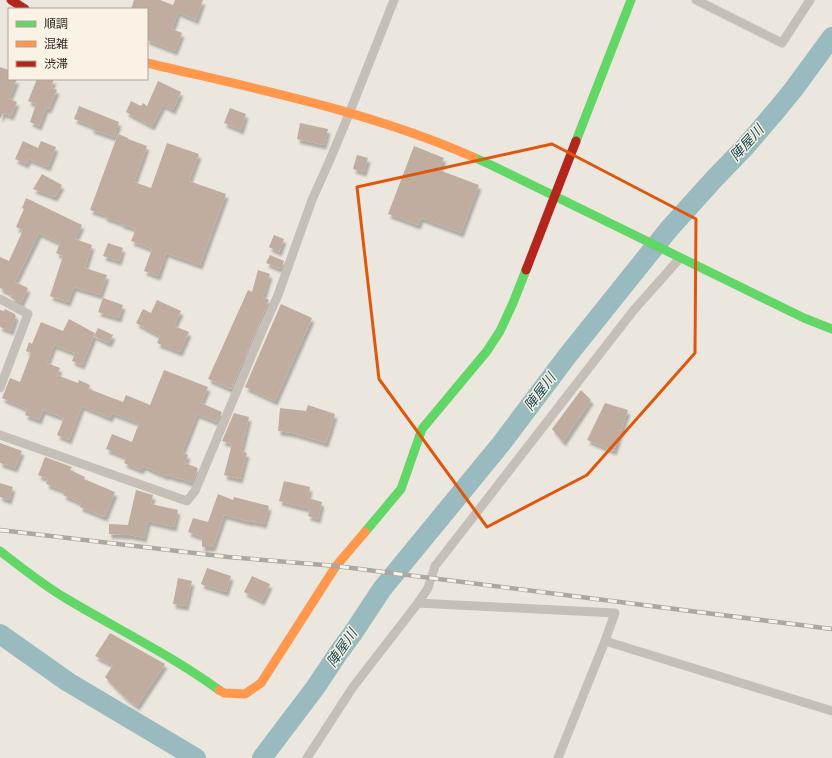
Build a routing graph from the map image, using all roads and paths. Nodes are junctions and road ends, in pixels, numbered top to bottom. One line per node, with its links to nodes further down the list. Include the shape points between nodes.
1 (11, 0): 6 (street)
2 (394, 0): 8 (street)
3 (631, 0): 9 (street)
4 (696, 0): 5 (street, via 782,43)
5 (810, 0)
6 (23, 8)
7 (148, 63): 8 (street, via 296,98)
8 (349, 114): 9 (street, via 441,143); 14 (street, via 312,200 278,295 195,490 187,501)
9 (554, 195): 10 (street); 15 (street, via 500,331 422,429 401,489 336,566 261,683 245,694 224,693 179,663 37,580)
10 (677, 257): 12 (street); 16 (street, via 435,566 428,588)
11 (0, 299): 13 (street, via 28,314)
12 (832, 330)
13 (0, 388)
14 (0, 435)
15 (0, 551)
16 (418, 603): 17 (street, via 616,613); 19 (street, via 353,687)
17 (605, 640): 18 (street); 20 (street)
18 (832, 711)
19 (307, 758)
20 (558, 758)

